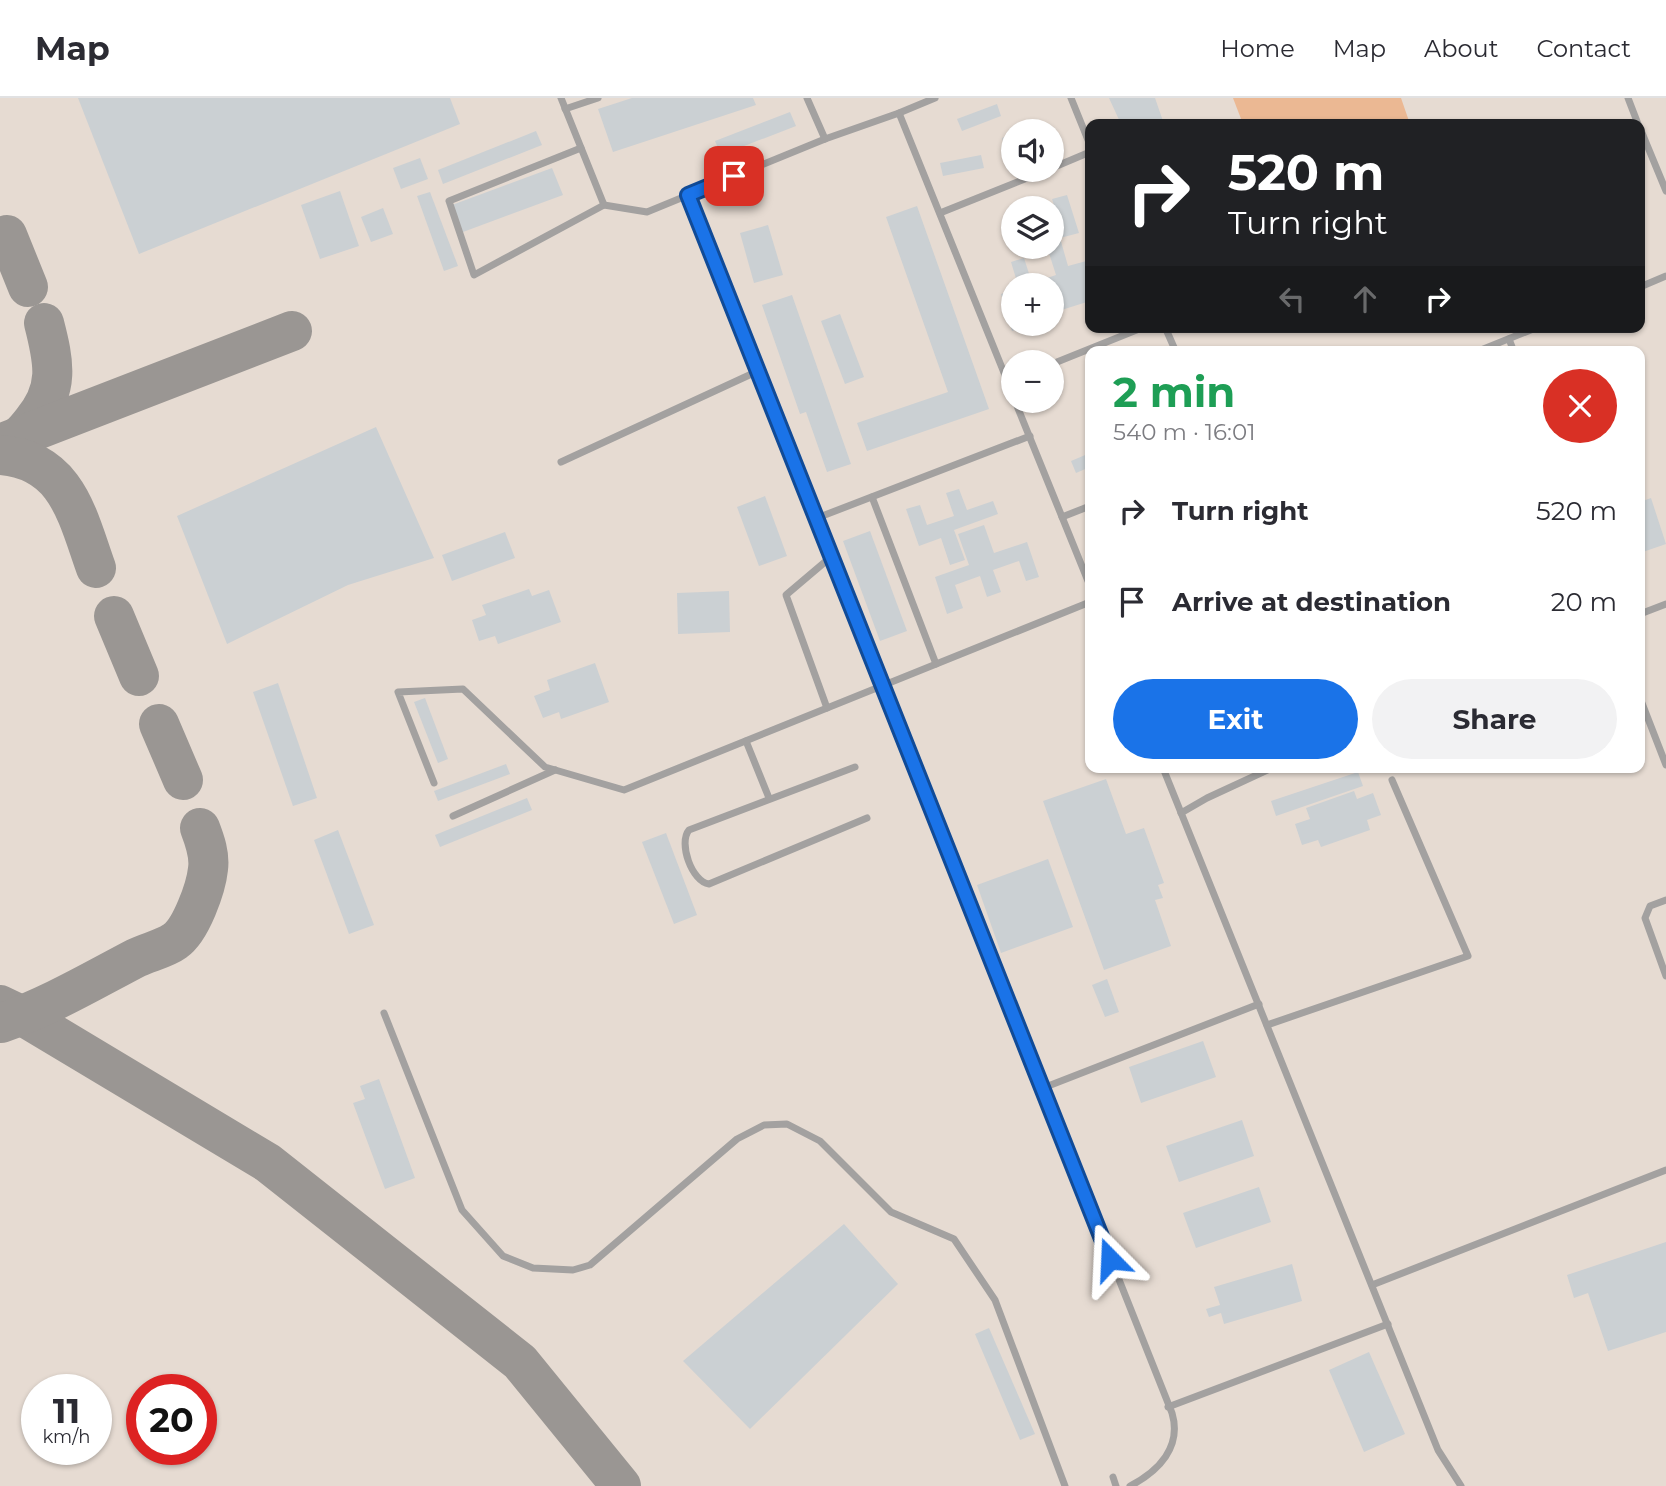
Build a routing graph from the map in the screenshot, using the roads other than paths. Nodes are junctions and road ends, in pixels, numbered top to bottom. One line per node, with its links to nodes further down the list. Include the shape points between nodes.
1 (561, 98): 7 (lane)
2 (598, 98): 7 (lane)
3 (807, 98): 11 (lane)
4 (935, 98): 8 (lane)
5 (1071, 98): 10 (lane)
6 (1628, 98): 9 (lane)
7 (565, 110): 13 (lane)
8 (899, 113): 11 (lane); 20 (lane)
9 (1636, 119)
10 (1085, 133)
11 (825, 139): 18 (lane)
12 (1645, 140): 17 (lane)
13 (581, 148): 19 (lane); 19 (lane, via 449,201 474,275)
14 (1085, 154): 15 (lane)
15 (1064, 163)
16 (1017, 182): 20 (lane)
17 (1666, 191)
18 (688, 195): 19 (lane, via 647,212); 32 (lane)
19 (604, 205)
20 (940, 213): 30 (lane)
21 (1666, 276): 22 (lane)
22 (1645, 285)
23 (1129, 333): 26 (lane)
24 (1524, 333): 25 (lane)
25 (1509, 339): 27 (lane); 28 (lane)
26 (1097, 346)
27 (1491, 346)
28 (1512, 346)
29 (1085, 351): 31 (lane)
30 (1001, 357)
31 (1064, 359)
32 (758, 371): 35 (lane); 39 (lane)
33 (1020, 413): 34 (lane)
34 (1030, 436): 36 (lane); 38 (lane)
35 (561, 462)
36 (872, 497): 39 (lane); 45 (lane)
37 (1085, 508): 38 (lane)
38 (1062, 517): 41 (lane)
39 (817, 518): 40 (lane)
40 (832, 556): 46 (lane); 47 (lane, via 786,595)
41 (1085, 574)
42 (1085, 604): 45 (lane)
43 (1666, 604): 44 (lane)
44 (1645, 612)
45 (936, 664): 46 (lane)
46 (883, 685): 47 (lane); 66 (lane)
47 (827, 708): 49 (lane)
48 (1645, 711): 50 (lane)
49 (746, 741): 52 (lane, via 624,790); 57 (lane)
50 (1666, 765)
51 (855, 767): 57 (lane)
52 (555, 770): 56 (lane, via 545,767 463,689 398,692); 59 (lane)
53 (1165, 773): 58 (lane)
54 (1262, 773): 58 (lane)
55 (1392, 780): 65 (lane, via 1468,956)
56 (434, 783)
57 (769, 798): 60 (lane, via 686,834 684,842 697,880 716,882)
58 (1181, 813): 63 (lane)
59 (453, 816)
60 (867, 818)
61 (1666, 900): 62 (lane, via 1650,906 1645,918)
62 (1666, 976)
63 (1259, 1004): 65 (lane); 66 (lane)
64 (384, 1013): 72 (lane, via 462,1210 503,1256 533,1268 573,1270 590,1265 737,1139 764,1125 787,1124 821,1141 891,1212 954,1240 995,1300)
65 (1267, 1025): 68 (lane)
66 (1043, 1088): 70 (lane)
67 (1666, 1170): 68 (lane)
68 (1372, 1284): 69 (lane)
69 (1388, 1324): 70 (lane); 75 (lane, via 1438,1450)
70 (1168, 1407): 74 (lane, via 1175,1429 1170,1452)
71 (1113, 1478): 73 (lane)
72 (1065, 1486)
73 (1116, 1486)
74 (1130, 1486)
75 (1461, 1486)

